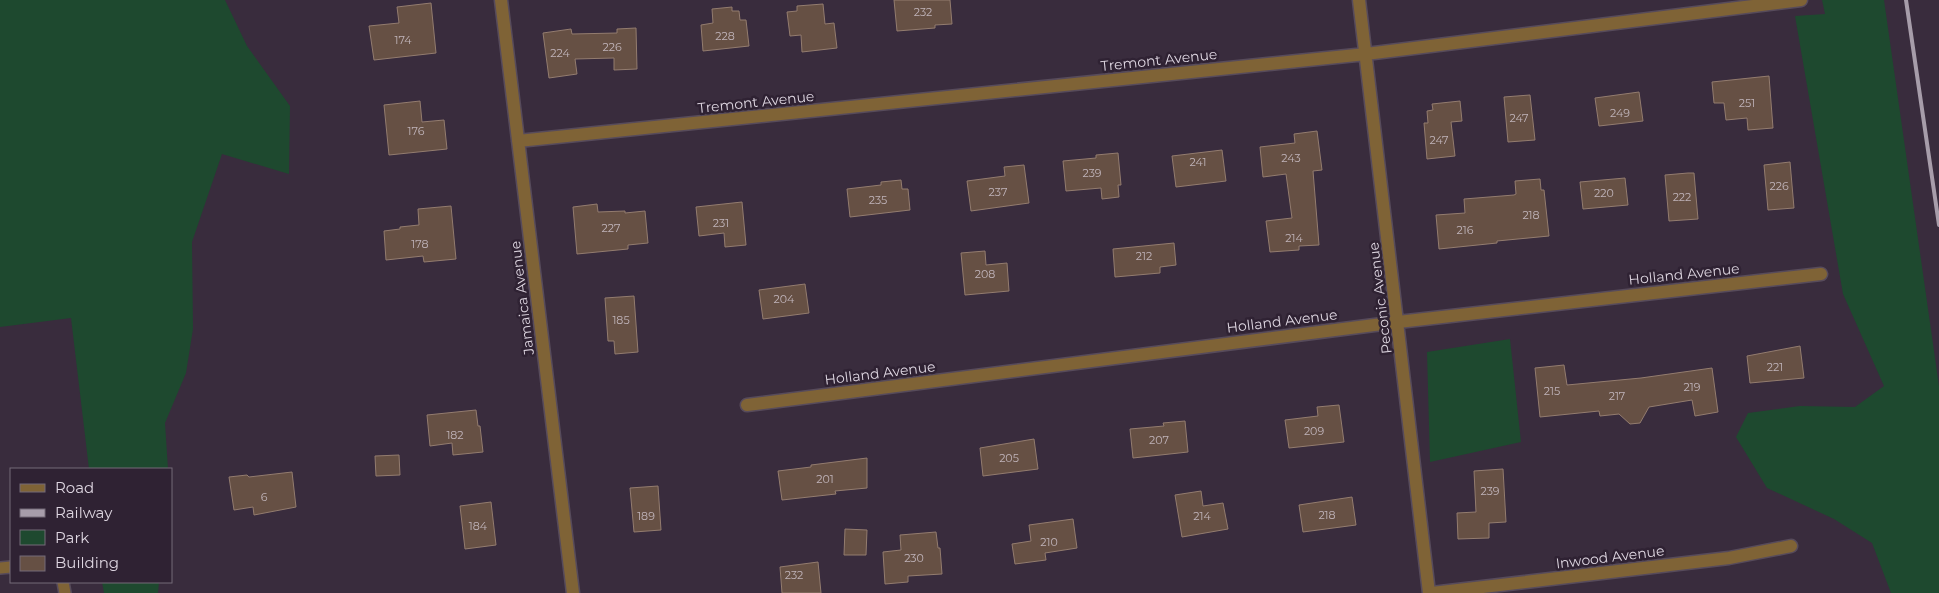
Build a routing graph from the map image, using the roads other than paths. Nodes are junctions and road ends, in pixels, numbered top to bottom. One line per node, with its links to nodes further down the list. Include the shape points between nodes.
1 (501, 0): 5 (street, Jamaica Avenue)
2 (1359, 0): 4 (street, Peconic Avenue)
3 (1801, 0): 4 (street, Tremont Avenue)
4 (1366, 54): 5 (street, Tremont Avenue); 7 (street, Peconic Avenue)
5 (518, 141): 10 (street, Jamaica Avenue)
6 (1821, 274): 7 (street, Holland Avenue)
7 (1398, 322): 8 (street, Holland Avenue); 11 (street, Peconic Avenue)
8 (747, 405)
9 (1791, 546): 11 (street, Inwood Avenue, via 1730,558)
10 (573, 593)
11 (1431, 593)

